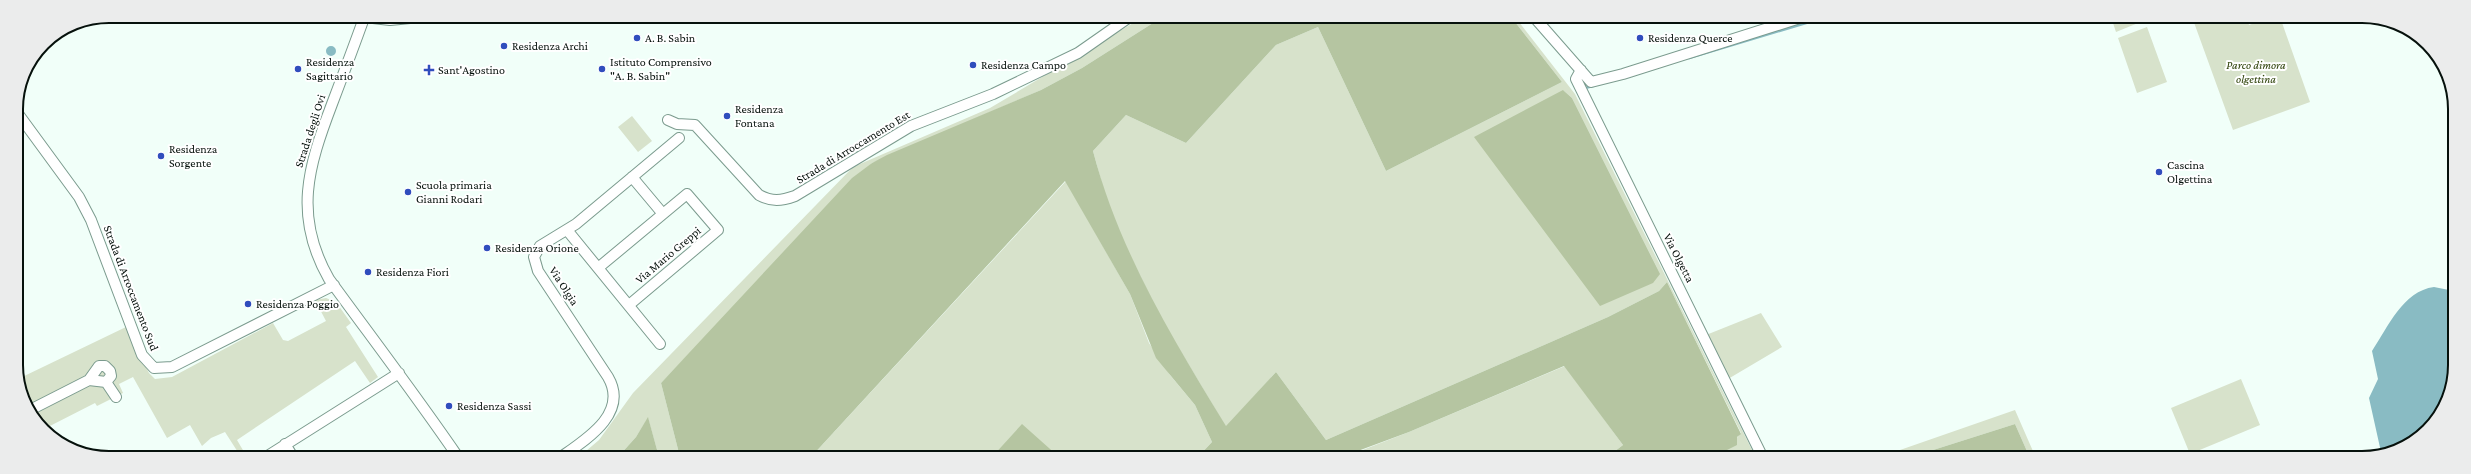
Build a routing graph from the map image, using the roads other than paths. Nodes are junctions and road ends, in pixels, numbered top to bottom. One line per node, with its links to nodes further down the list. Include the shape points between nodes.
1 (358, 23): 13 (street, Strada degli Ovi, via 318,141 309,177 306,209 310,237 321,264)
2 (1121, 23): 6 (street, Strada di Arroccamento Est, via 1078,52 993,94 910,126 795,196 782,201 770,200 759,195 698,127)
3 (1540, 23): 5 (street)
4 (1784, 23): 5 (street, via 1591,82)
5 (1581, 70): 26 (street, Via Olgetta, via 1576,79)
6 (668, 120)
7 (23, 121): 13 (street, Strada di Arroccamento Sud, via 79,197 91,220 142,354 154,368 172,367)
8 (678, 138): 9 (street, Via Olgia)
9 (632, 177): 10 (street); 11 (street, Via Olgia)
10 (663, 214): 12 (street, Via Mario Greppi); 14 (street, Via Mario Greppi, via 687,194 718,230)
11 (567, 230): 12 (street); 25 (street, Via Olgia, via 540,246 534,257 535,265 608,377 615,396 610,412 593,434)
12 (598, 268): 14 (street)
13 (334, 285): 16 (street, Strada degli Ovi)
14 (629, 305): 15 (street)
15 (660, 344)
16 (399, 373): 21 (street); 24 (street)
17 (89, 380): 18 (street); 18 (street, via 96,368 102,366 108,368 111,373); 20 (street)
18 (106, 382): 19 (street)
19 (116, 397)
20 (34, 408)
21 (286, 444): 22 (street); 23 (street)
22 (275, 451)
23 (290, 451)
24 (454, 451)
25 (569, 451)
26 (1760, 451)

